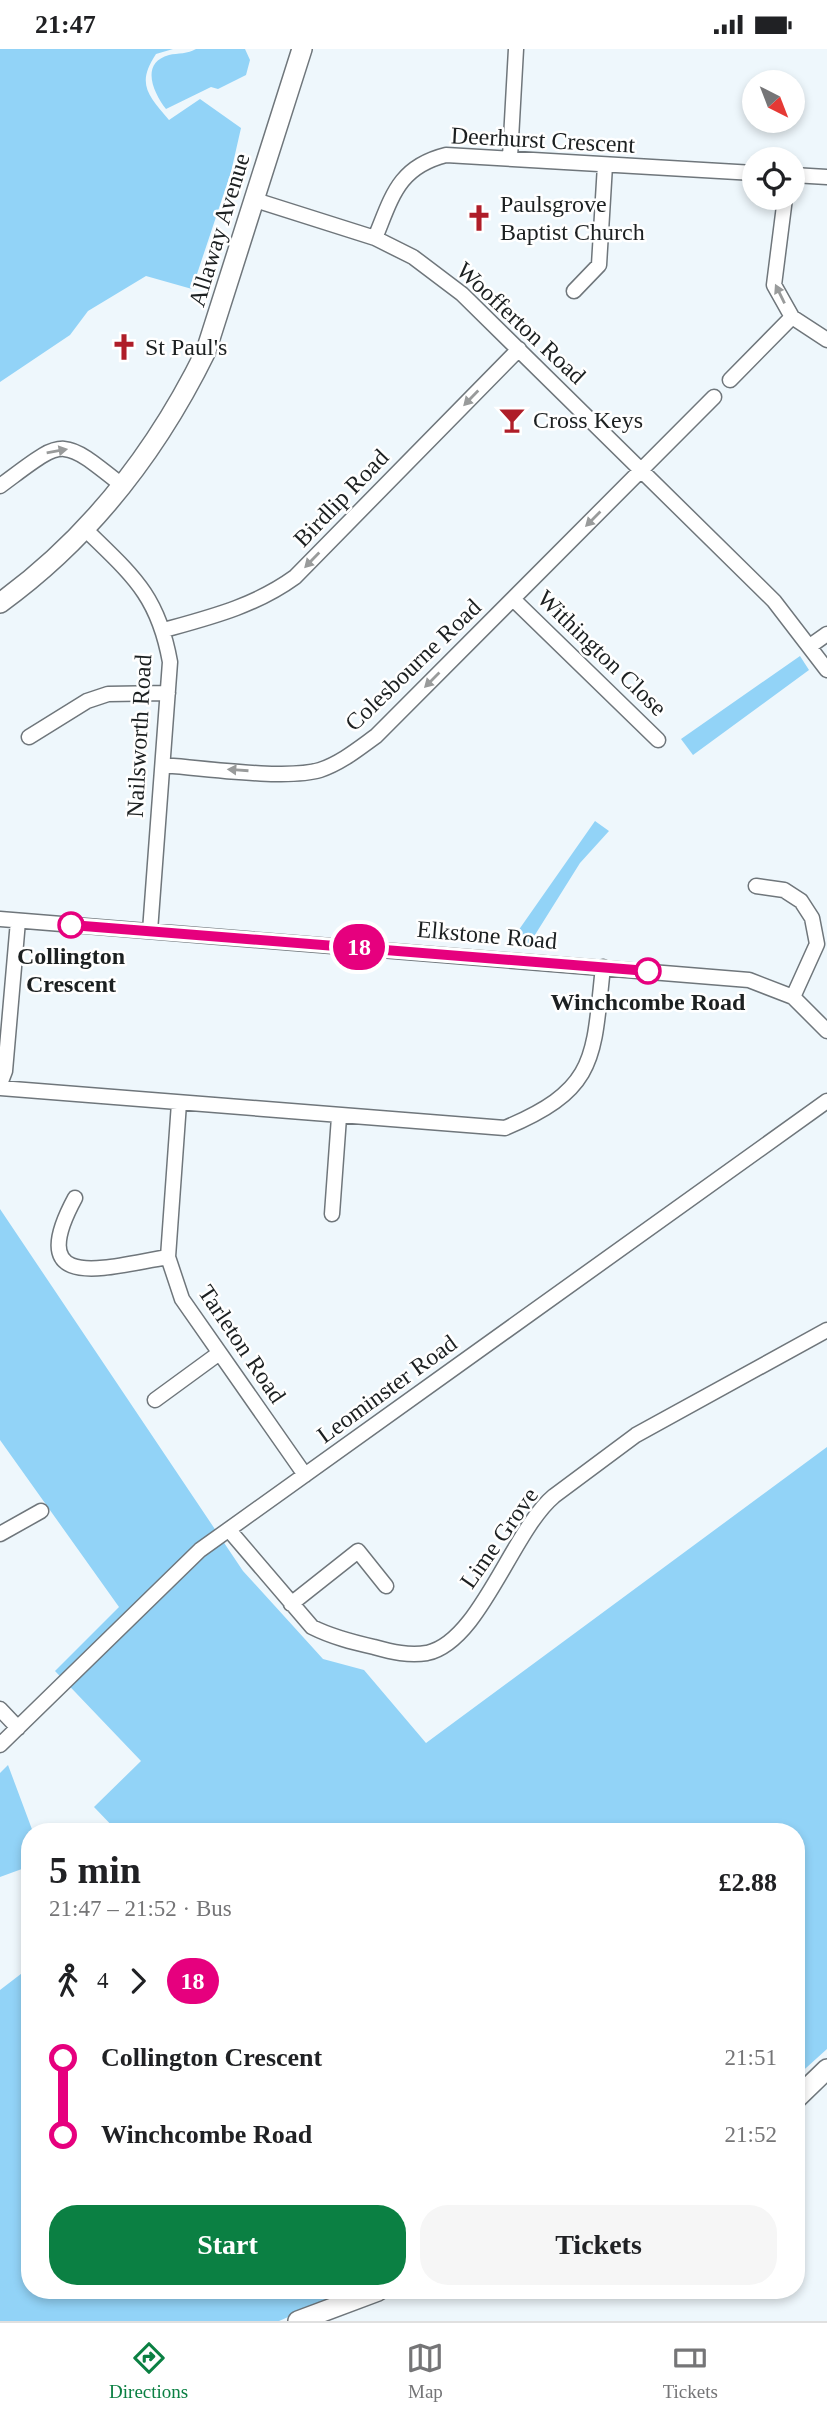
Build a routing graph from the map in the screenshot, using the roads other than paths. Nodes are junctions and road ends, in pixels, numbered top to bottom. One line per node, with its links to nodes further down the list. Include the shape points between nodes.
1 (302, 49): 8 (street, Allaway Avenue)
2 (516, 49): 3 (street)
3 (510, 157): 4 (street, Deerhurst Crescent); 10 (street, Deerhurst Crescent, via 446,155 428,160 397,185)
4 (605, 165): 5 (street, Deerhurst Crescent); 11 (street, via 599,265)
5 (742, 172)
6 (805, 176): 7 (street)
7 (827, 177)
8 (255, 199): 10 (street, Woofferton Road); 19 (street, Allaway Avenue, via 206,351 154,446)
9 (783, 210): 12 (street, one-way to 9, via 774,285)
10 (375, 238): 14 (street, Woofferton Road, via 413,257 462,294)
11 (574, 291)
12 (792, 317): 13 (street); 15 (street)
13 (827, 340)
14 (519, 349): 17 (street, Woofferton Road); 23 (street, Birdlip Road, one-way to 23, via 295,577 246,607)
15 (730, 380)
16 (714, 397): 17 (street, Colesbourne Road)
17 (641, 470): 21 (street, Colesbourne Road, one-way to 21); 25 (street, Woofferton Road, via 774,601)
18 (0, 486): 19 (street, one-way to 19, via 46,452 61,448 77,450)
19 (123, 487): 20 (street, Allaway Avenue)
20 (86, 530): 22 (street, Allaway Avenue); 23 (street, Nailsworth Road, via 136,579)
21 (513, 599): 29 (street, Withington Close); 30 (street, Colesbourne Road, one-way to 30, via 376,736 343,760 318,771 290,773)
22 (0, 603)
23 (164, 630): 27 (street, Nailsworth Road, via 170,662)
24 (827, 634): 25 (street)
25 (810, 646): 26 (street, Woofferton Road)
26 (827, 670)
27 (168, 694): 28 (street, via 108,694 87,701); 30 (street, Nailsworth Road)
28 (29, 737)
29 (658, 740)
30 (163, 765): 34 (street, Nailsworth Road)
31 (756, 886): 36 (street, via 784,890 801,901 812,918 817,944)
32 (0, 919): 33 (street, Elkstone Road)
33 (18, 921): 34 (street, Elkstone Road); 38 (street)
34 (150, 930): 35 (street, Elkstone Road)
35 (603, 967): 36 (street, Elkstone Road, via 749,979); 41 (street, via 593,1053 575,1085 543,1112 505,1128)
36 (793, 997): 37 (street, Elkstone Road)
37 (827, 1031)
38 (0, 1086): 40 (street)
39 (827, 1101): 48 (street, Leominster Road)
40 (179, 1103): 41 (street); 44 (street, Tarleton Road)
41 (339, 1117): 43 (street)
42 (75, 1198): 44 (street, via 59,1233 59,1251 67,1265 82,1271)
43 (332, 1214)
44 (168, 1257): 46 (street, Tarleton Road, via 181,1300)
45 (827, 1330): 53 (street, Lime Grove, via 636,1435 544,1504 452,1642 422,1653 388,1651 330,1636 312,1627)
46 (218, 1354): 47 (street); 48 (street, Tarleton Road)
47 (155, 1400)
48 (306, 1475): 50 (street, Leominster Road)
49 (41, 1511): 51 (street)
50 (229, 1530): 53 (street, Lime Grove); 55 (street, Leominster Road, via 200,1551)
51 (0, 1534)
52 (386, 1586): 53 (street, via 358,1551)
53 (291, 1604)
54 (0, 1709): 55 (street)
55 (18, 1728): 56 (street, Leominster Road)
56 (0, 1745)
57 (827, 2069): 58 (street)
58 (805, 2090)
59 (357, 2299): 60 (street)
60 (298, 2321)

